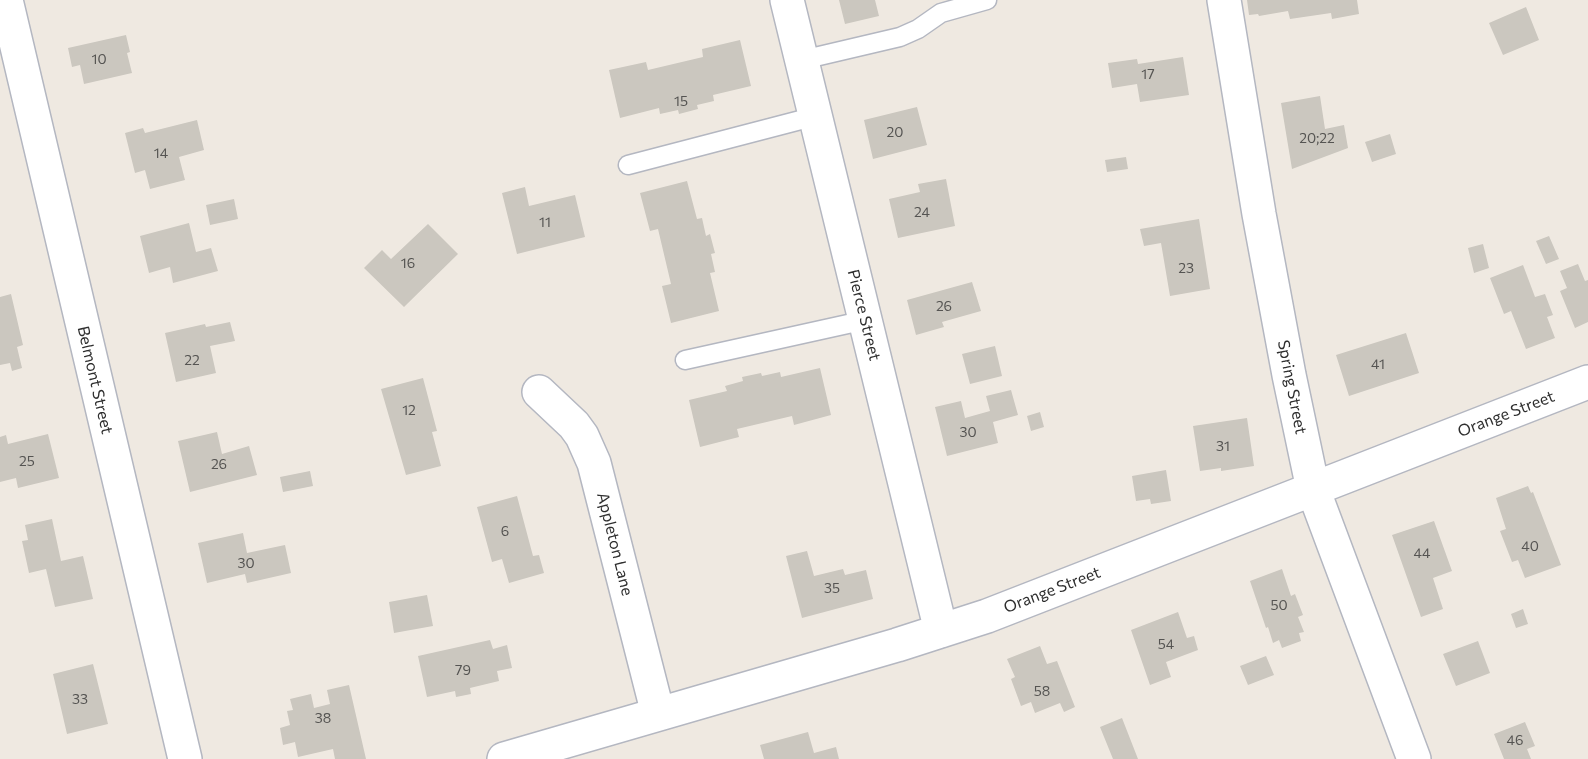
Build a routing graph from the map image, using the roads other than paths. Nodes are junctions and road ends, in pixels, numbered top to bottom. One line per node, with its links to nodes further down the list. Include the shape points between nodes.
1 (6, 0): 15 (street, Belmont Street)
2 (787, 0): 5 (street, Pierce Street)
3 (987, 0): 5 (lane, via 941,13 900,37)
4 (1224, 0): 12 (street, Spring Street, via 1259,214)
5 (802, 60): 6 (street, Pierce Street)
6 (816, 116): 7 (lane); 8 (street, Pierce Street)
7 (628, 165)
8 (866, 320): 9 (lane); 13 (street, Pierce Street)
9 (685, 360)
10 (1588, 382): 12 (street, Orange Street)
11 (539, 392): 14 (street, Appleton Lane, via 582,436 594,463)
12 (1313, 489): 13 (street, Orange Street); 17 (street, Spring Street)
13 (941, 631): 14 (street, Orange Street)
14 (658, 714): 16 (street, Orange Street)
15 (185, 759)
16 (504, 759)
17 (1414, 759)

